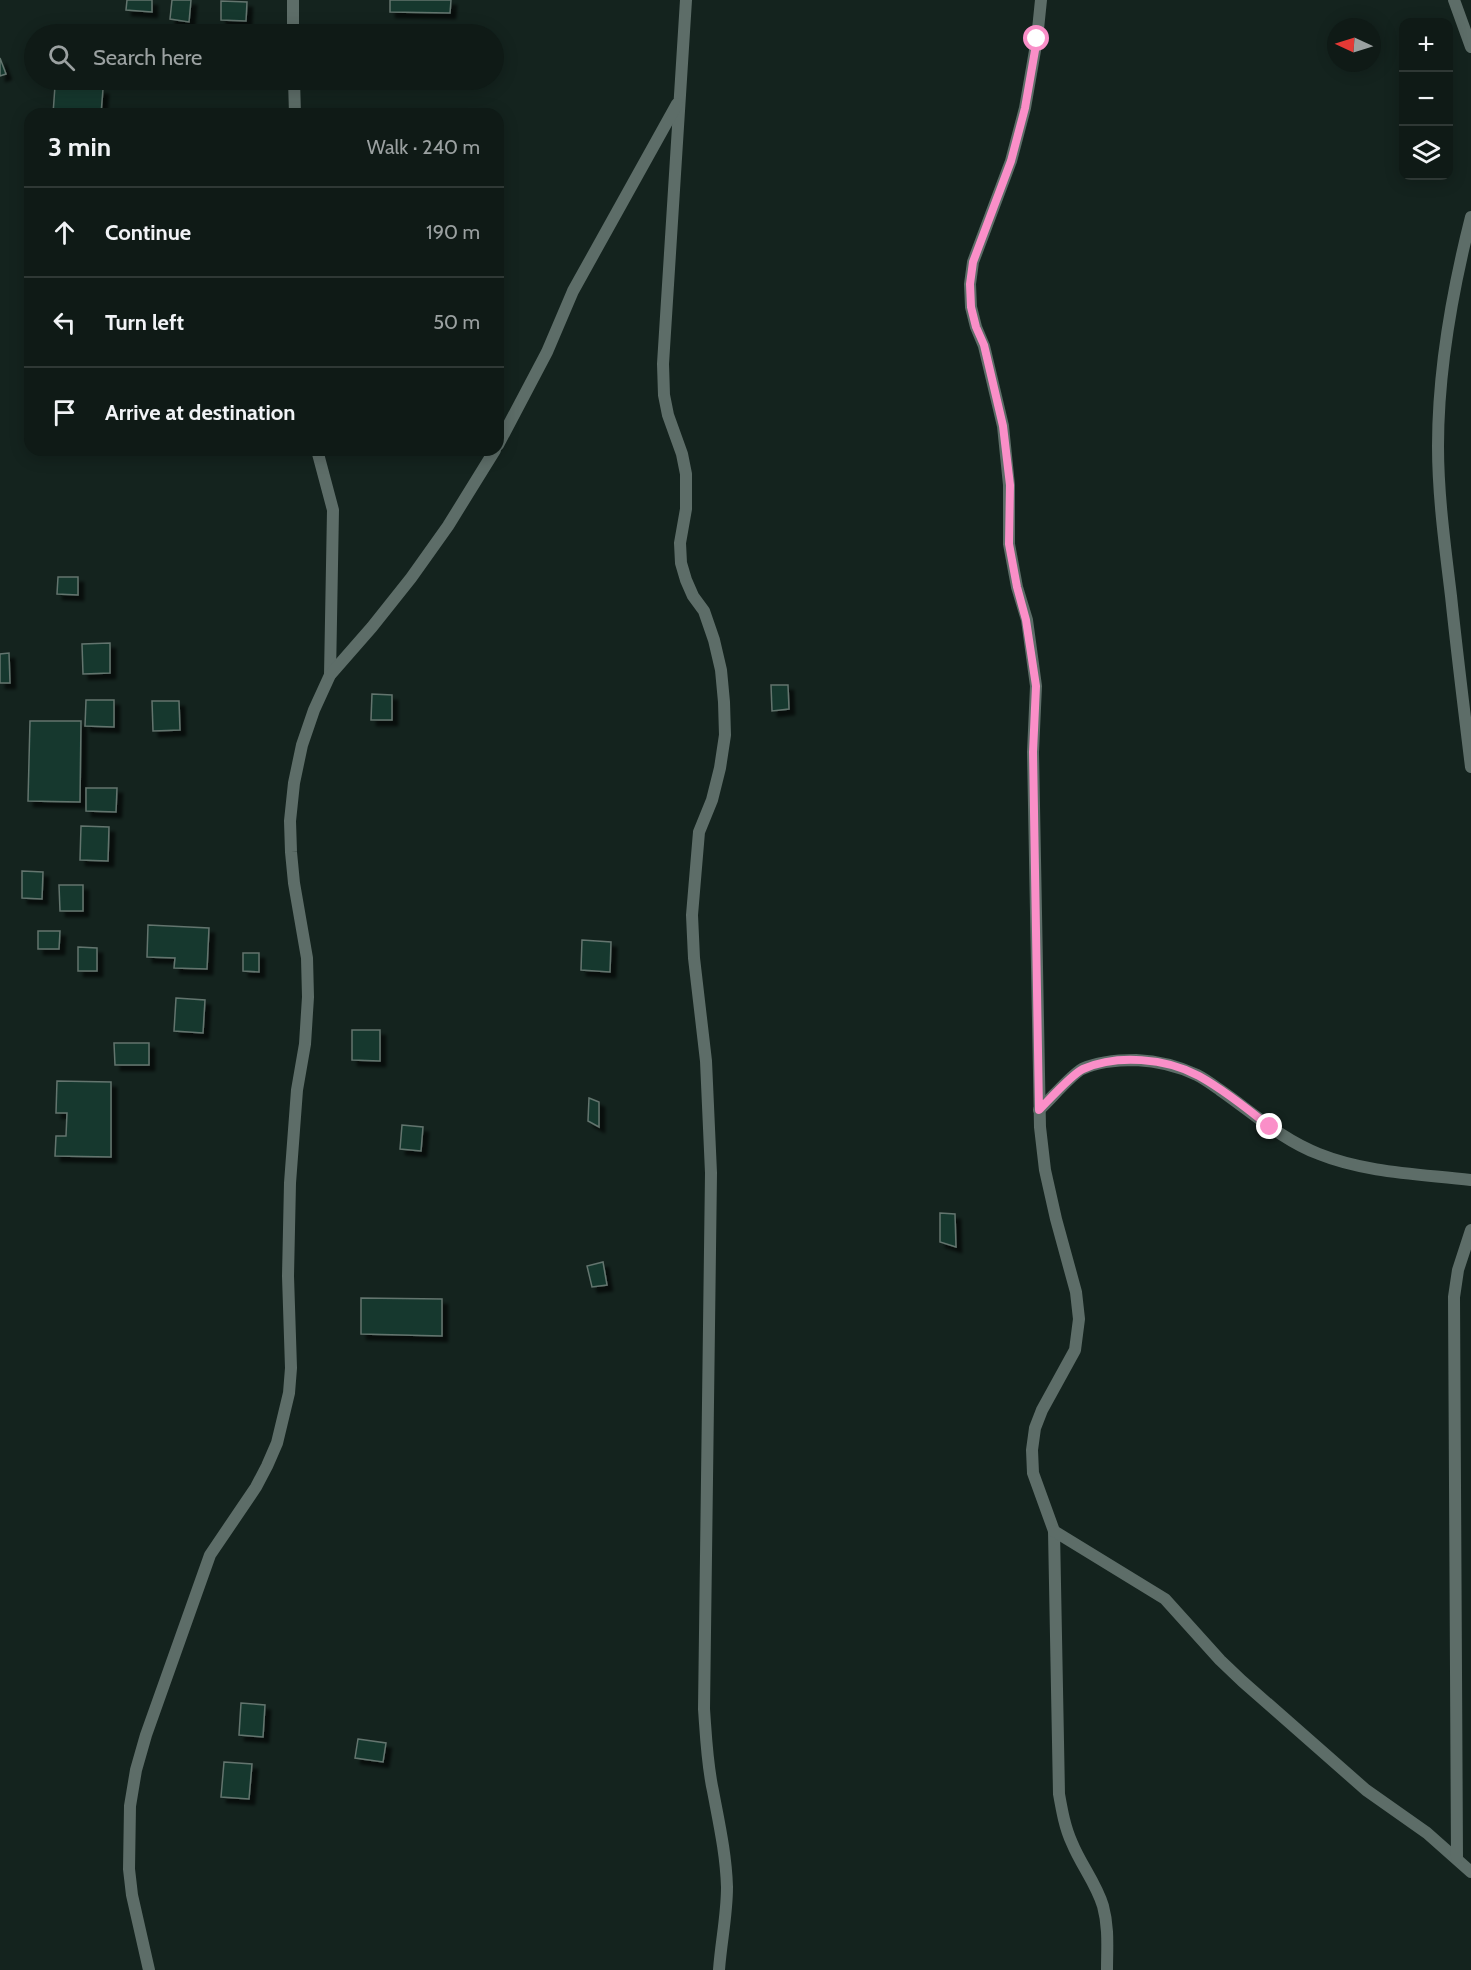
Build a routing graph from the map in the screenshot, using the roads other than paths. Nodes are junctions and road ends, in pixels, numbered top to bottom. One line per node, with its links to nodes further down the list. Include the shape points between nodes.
1 (292, 0): 5 (street)
2 (686, 0): 8 (street)
3 (1041, 0): 16 (street, via 1025,108 1011,161 973,262 970,284 971,307 1003,426 1010,485 1009,544 1036,686 1033,752)
4 (1454, 0): 6 (street)
5 (293, 24)
6 (1471, 47)
7 (294, 90): 9 (street)
8 (679, 101): 11 (street, via 573,291 547,352); 23 (street, via 664,395 686,474 681,563 714,640 721,670 725,735 712,801 699,832 692,915 706,1061 711,1173 704,1709 726,1877)
9 (295, 108)
10 (1471, 217): 15 (street, via 1448,320 1438,446 1441,515)
11 (504, 434)
12 (319, 456): 14 (street, via 333,510)
13 (491, 456): 14 (street, via 411,578)
14 (330, 675): 22 (street, via 302,746 291,821 308,997 290,1183 289,1393 267,1466 210,1555 136,1770 130,1806 129,1869)
15 (1471, 767)
16 (1039, 1110): 17 (street, via 1081,1070 1103,1063 1151,1061 1198,1075 1293,1142 1318,1154 1353,1165); 19 (street, via 1046,1170 1079,1319 1075,1350 1042,1410 1032,1450 1033,1473)
17 (1471, 1180)
18 (1471, 1230): 20 (street, via 1454,1297)
19 (1054, 1531): 20 (street, via 1165,1599 1242,1681 1366,1790); 24 (street, via 1059,1794 1072,1843 1102,1903 1109,1944)
20 (1457, 1858): 21 (street)
21 (1471, 1872)
22 (149, 1970)
23 (719, 1970)
24 (1107, 1970)

